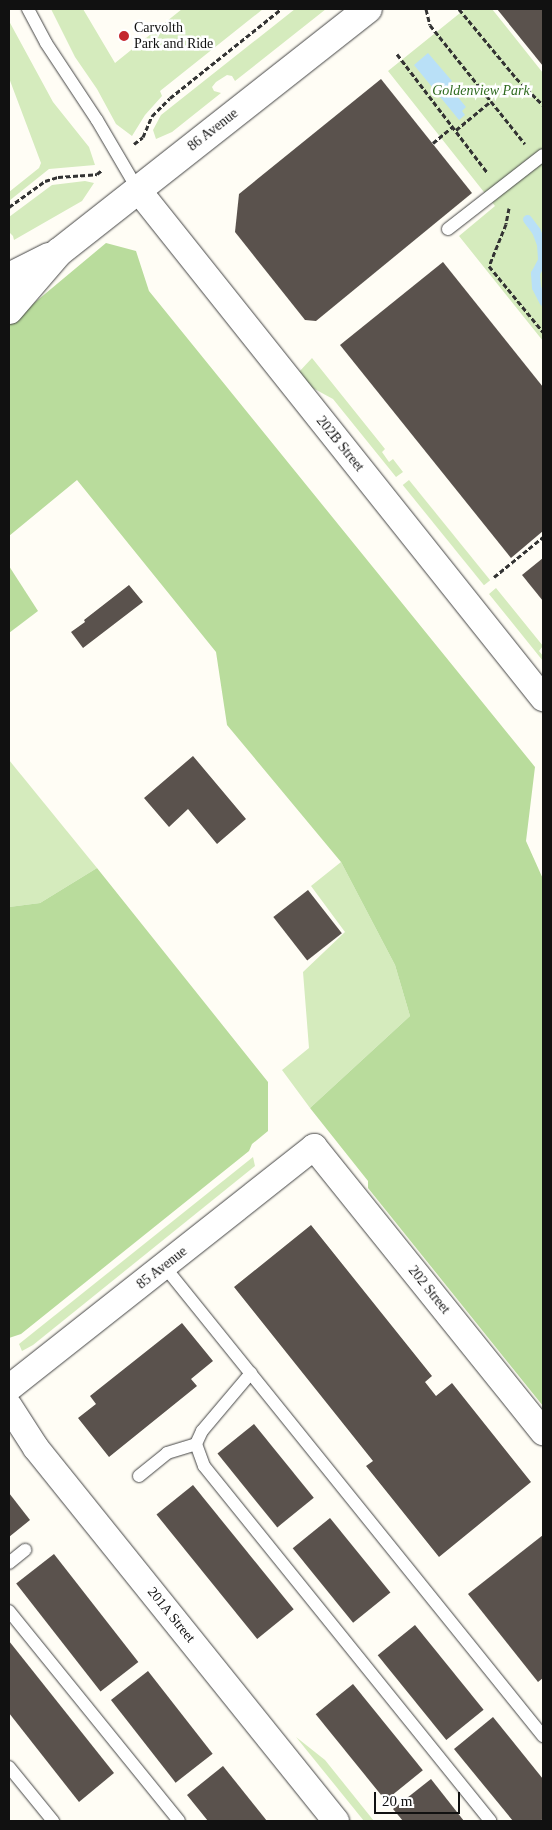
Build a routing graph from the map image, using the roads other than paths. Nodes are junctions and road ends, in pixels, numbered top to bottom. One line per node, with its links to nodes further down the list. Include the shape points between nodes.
1 (28, 9): 4 (lane)
2 (368, 9): 4 (street, 86 Avenue)
3 (541, 157): 5 (lane)
4 (138, 190): 6 (street, 86 Avenue); 9 (street, 202B Street)
5 (448, 229)
6 (59, 252): 7 (street, 86 Avenue); 8 (street, 86 Avenue)
7 (9, 277)
8 (9, 310)
9 (543, 698)
10 (314, 1147): 11 (street, 85 Avenue); 15 (street, 202 Street)
11 (164, 1266): 12 (lane); 13 (street, 85 Avenue)
12 (251, 1373): 16 (lane, via 202,1432); 21 (lane)
13 (9, 1388)
14 (9, 1406): 25 (street, 201A Street, via 36,1448)
15 (543, 1432)
16 (196, 1444): 17 (lane, via 168,1453); 26 (lane, via 204,1466 215,1482)
17 (139, 1476)
18 (25, 1550): 19 (lane)
19 (9, 1563)
20 (9, 1611): 24 (lane)
21 (543, 1736)
22 (9, 1767): 23 (lane)
23 (53, 1821)
24 (179, 1821)
25 (336, 1821)
26 (490, 1821)

